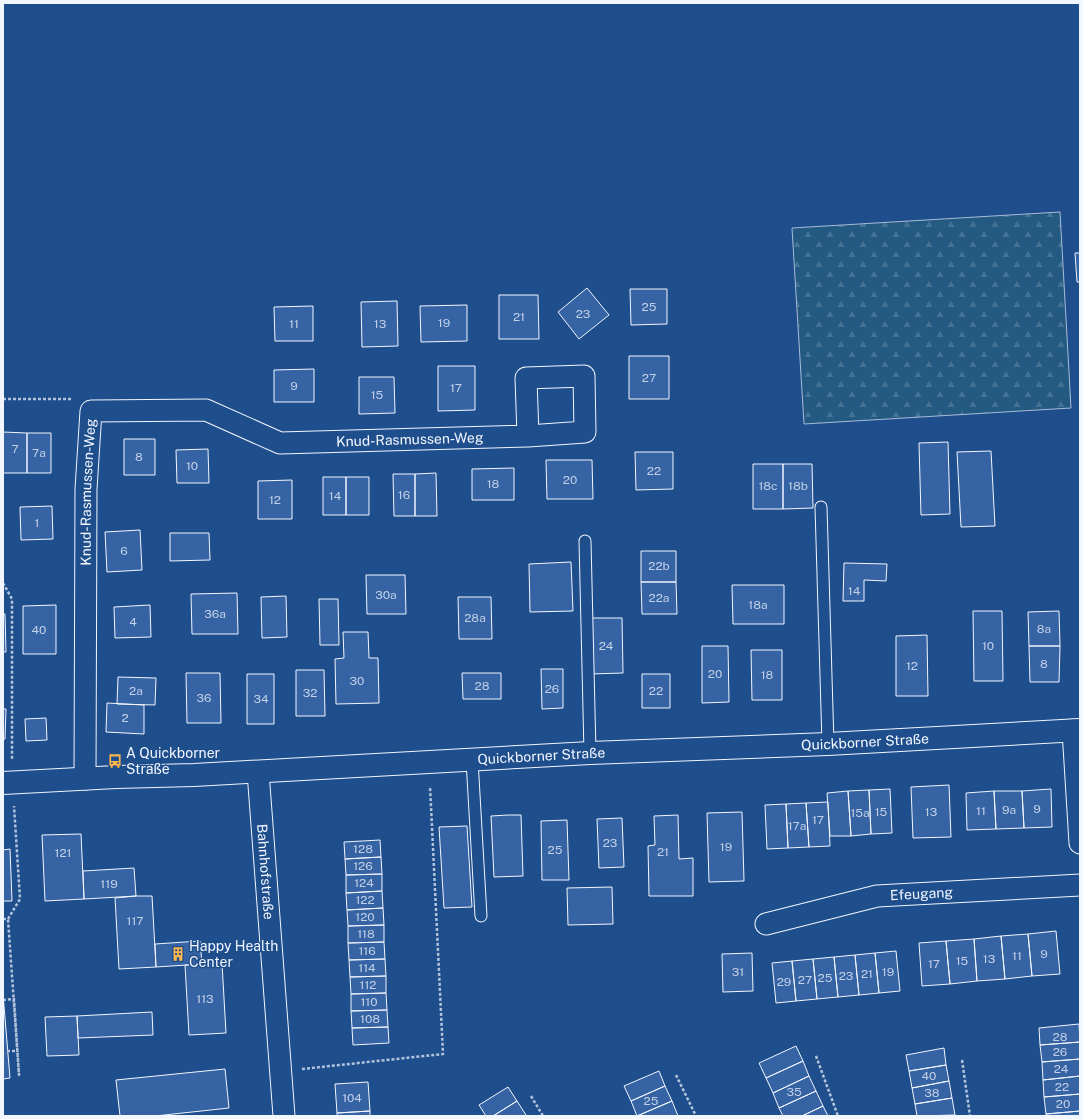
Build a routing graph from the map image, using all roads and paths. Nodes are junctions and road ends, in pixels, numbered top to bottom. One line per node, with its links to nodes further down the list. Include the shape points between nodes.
1 (3, 399): 2 (path)
2 (72, 399)
3 (528, 436): 14 (street, Knud-Rasmussen-Weg, via 280,443 206,410 91,411 86,489)
4 (821, 506): 8 (lane)
5 (585, 541): 9 (lane)
6 (3, 583): 13 (path, via 12,599)
7 (1077, 730): 8 (street, Quickborner Straße); 15 (street)
8 (828, 744): 9 (street, Quickborner Straße)
9 (590, 753): 10 (street, Quickborner Straße)
10 (472, 760): 11 (street, Quickborner Straße); 17 (lane)
11 (429, 763): 12 (street, Quickborner Straße); 27 (path, via 443,1054)
12 (258, 772): 14 (street, Quickborner Straße); 27 (street, Bahnhofstraße)
13 (10, 777): 14 (street, Quickborner Straße); 19 (path, via 20,899)
14 (85, 779)
15 (1080, 843)
16 (1080, 886): 20 (street, Efeugang, via 877,896)
17 (481, 916)
18 (3, 919): 19 (path)
19 (8, 919): 21 (path)
20 (766, 924)
21 (14, 999): 22 (path); 24 (path); 24 (path, via 19,1075)
22 (3, 1000)
23 (7, 1051): 24 (path)
24 (17, 1051)
25 (816, 1056): 33 (path)
26 (962, 1060): 34 (path)
27 (281, 1071): 30 (street, Bahnhofstraße)
28 (676, 1075): 32 (path)
29 (531, 1096): 31 (path)
30 (284, 1116)
31 (543, 1116)
32 (696, 1116)
33 (838, 1116)
34 (970, 1116)

